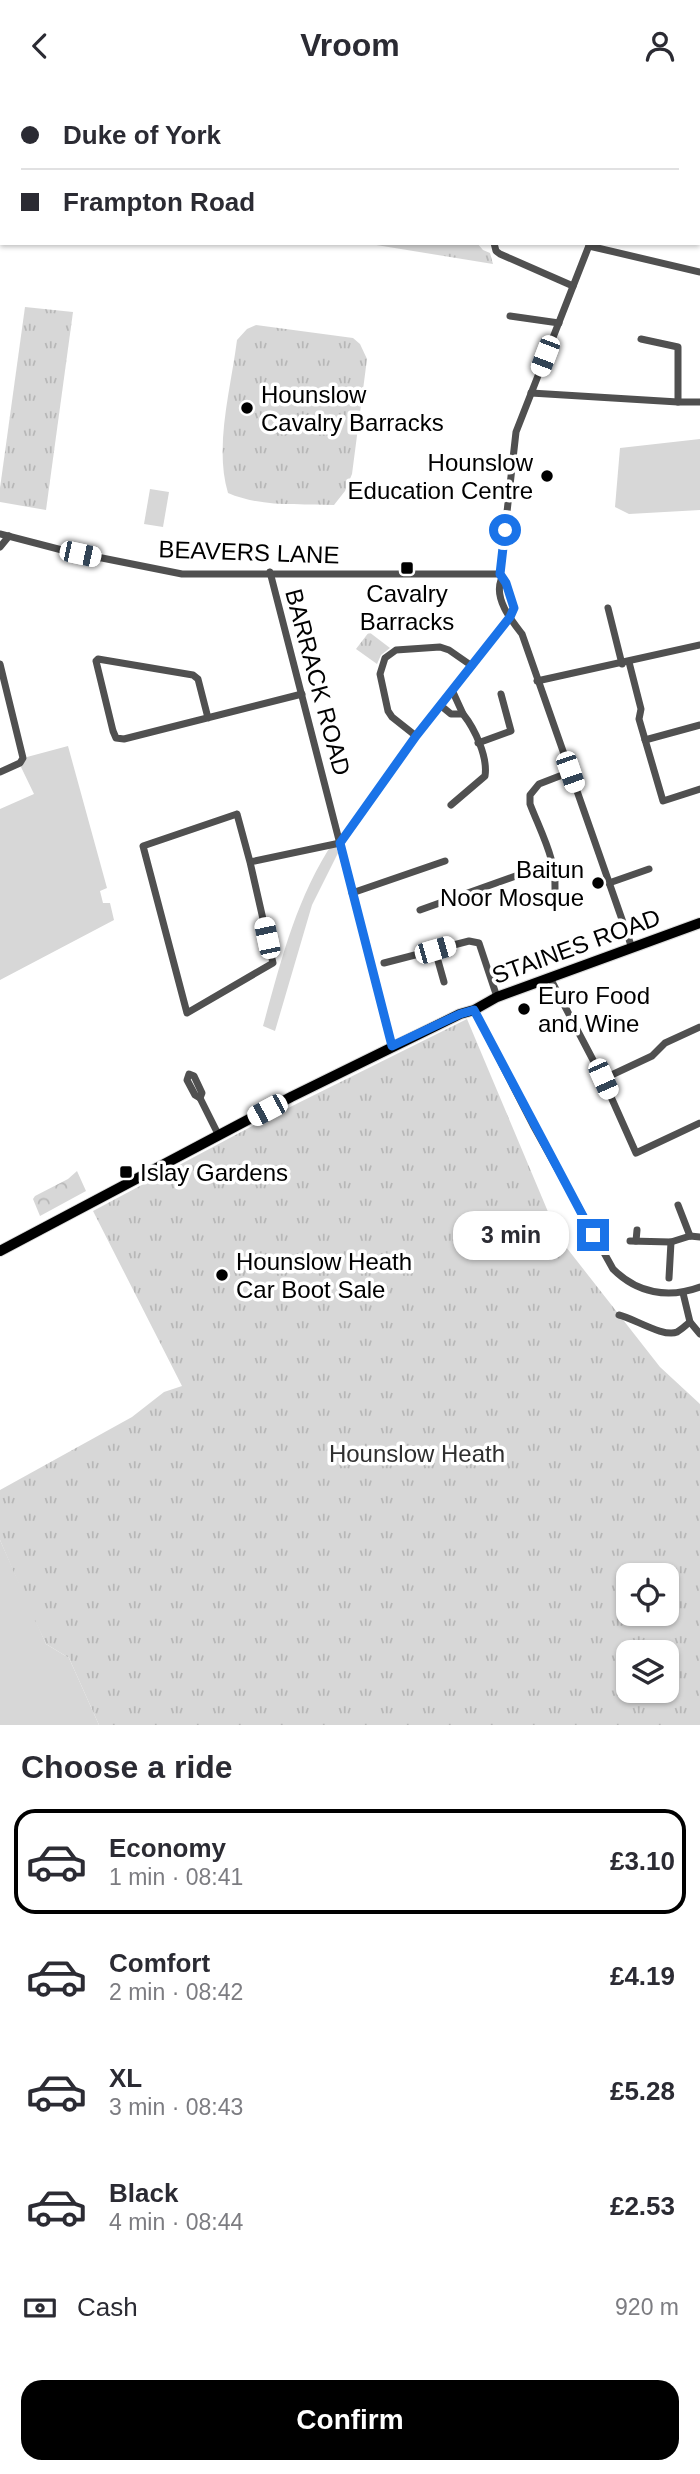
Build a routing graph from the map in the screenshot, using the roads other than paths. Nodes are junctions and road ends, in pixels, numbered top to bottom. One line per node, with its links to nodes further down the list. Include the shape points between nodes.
1 (494, 245): 4 (street, via 500,254)
2 (589, 245): 3 (street); 4 (street)
3 (700, 272)
4 (573, 286): 6 (street)
5 (510, 316): 6 (street)
6 (559, 323): 8 (street)
7 (641, 339): 9 (street, via 678,347)
8 (531, 393): 9 (street); 15 (street, via 516,432)
9 (678, 402): 10 (street)
10 (700, 402)
11 (0, 534): 12 (street, BEAVERS LANE)
12 (9, 536): 13 (street); 14 (street, BEAVERS LANE, via 182,574)
13 (0, 547)
14 (270, 572): 15 (street, BEAVERS LANE); 24 (street, BARRACK ROAD)
15 (501, 577): 17 (street, via 514,608)
16 (608, 608): 19 (street)
17 (510, 617): 21 (street); 22 (street, via 522,634)
18 (700, 645): 19 (street)
19 (625, 663): 22 (street); 31 (street, via 641,709)
20 (0, 664): 33 (street, via 23,758)
21 (472, 666): 23 (street); 30 (street, via 440,647 396,650 385,658 380,674 388,711)
22 (537, 681): 34 (street)
23 (452, 690): 26 (street); 27 (street)
24 (302, 694): 28 (street); 37 (street, BARRACK ROAD)
25 (501, 694): 32 (street, via 512,731)
26 (440, 705): 27 (street, via 451,714); 30 (street)
27 (463, 714): 32 (street)
28 (208, 718): 28 (street, via 116,738 96,661 193,675)
29 (700, 725): 31 (street)
30 (416, 736): 37 (street)
31 (645, 740): 35 (street, via 663,801)
32 (478, 743): 36 (street, via 485,776)
33 (0, 772)
34 (570, 772): 40 (street, via 539,784 530,795); 42 (street)
35 (700, 789)
36 (451, 806)
37 (340, 843): 39 (street); 43 (street, BARRACK ROAD)
38 (445, 861): 43 (street)
39 (250, 862): 39 (street, via 273,963 187,1013 143,846 237,814)
40 (552, 863): 44 (street, via 557,884); 45 (street)
41 (649, 869): 42 (street)
42 (609, 883): 47 (street)
43 (352, 893): 55 (street, BARRACK ROAD)
44 (554, 898)
45 (420, 910)
46 (700, 923): 47 (main road, STAINES ROAD)
47 (632, 948): 50 (main road, STAINES ROAD)
48 (435, 950): 49 (street); 51 (street); 52 (street, via 469,941 479,943)
49 (384, 963)
50 (550, 978): 52 (main road, STAINES ROAD); 56 (street)
51 (444, 982)
52 (497, 997): 53 (main road, STAINES ROAD)
53 (474, 1010): 55 (main road, STAINES ROAD); 68 (street, via 613,1269 643,1290)
54 (700, 1027): 56 (street)
55 (392, 1046): 59 (main road, STAINES ROAD)
56 (603, 1079): 58 (street, via 635,1157)
57 (200, 1098): 59 (street)
58 (700, 1123)
59 (219, 1136): 65 (main road)
60 (678, 1205): 62 (street)
61 (636, 1230): 64 (street, via 633,1241)
62 (690, 1236): 63 (street); 64 (street)
63 (700, 1236)
64 (671, 1242): 66 (street)
65 (0, 1251)
66 (670, 1278)
67 (700, 1287): 68 (street)
68 (683, 1293): 70 (street)
69 (619, 1315): 70 (street, via 663,1333 675,1333)
70 (690, 1322): 71 (street)
71 (700, 1334)

